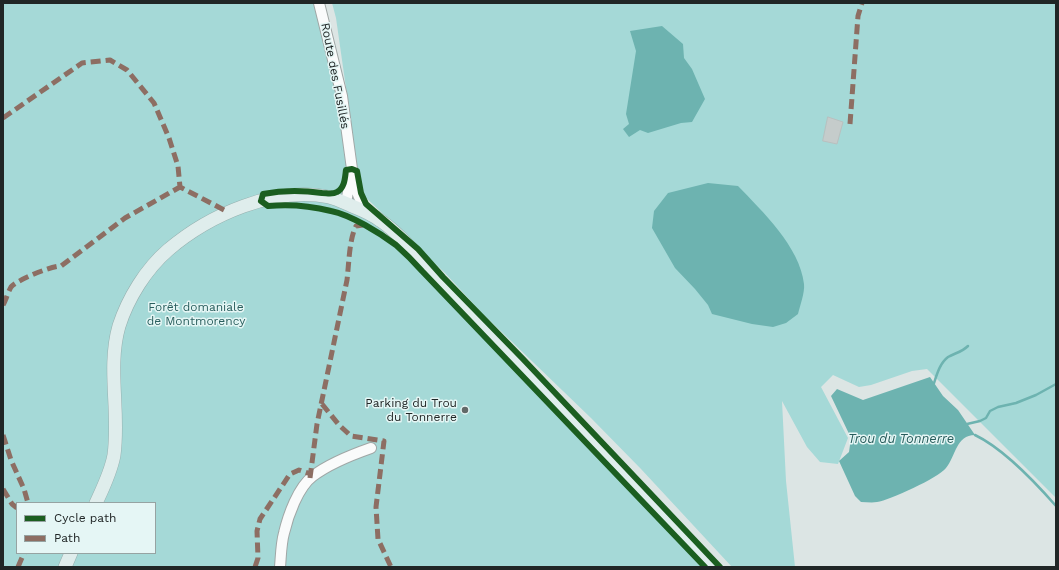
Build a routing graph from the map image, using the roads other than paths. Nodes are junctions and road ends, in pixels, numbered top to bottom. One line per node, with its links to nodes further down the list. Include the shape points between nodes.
1 (319, 3): 2 (street, Route des Fusillés, via 342,96)
2 (352, 169): 3 (street); 4 (street, Route des Fusillés)
3 (355, 188): 4 (street); 5 (street)
4 (345, 207): 5 (main road); 6 (main road, via 387,234); 8 (main road, via 261,201 228,212 194,231 168,250 146,274 126,307 119,326 113,368 113,456 110,472)
5 (369, 214): 6 (main road, via 382,221 401,238)
6 (438, 279): 12 (main road)
7 (371, 448): 11 (street, via 332,463 312,476 301,489 284,533)
8 (96, 502)
9 (71, 554): 10 (main road)
10 (65, 567)
11 (280, 567)
12 (714, 567)

